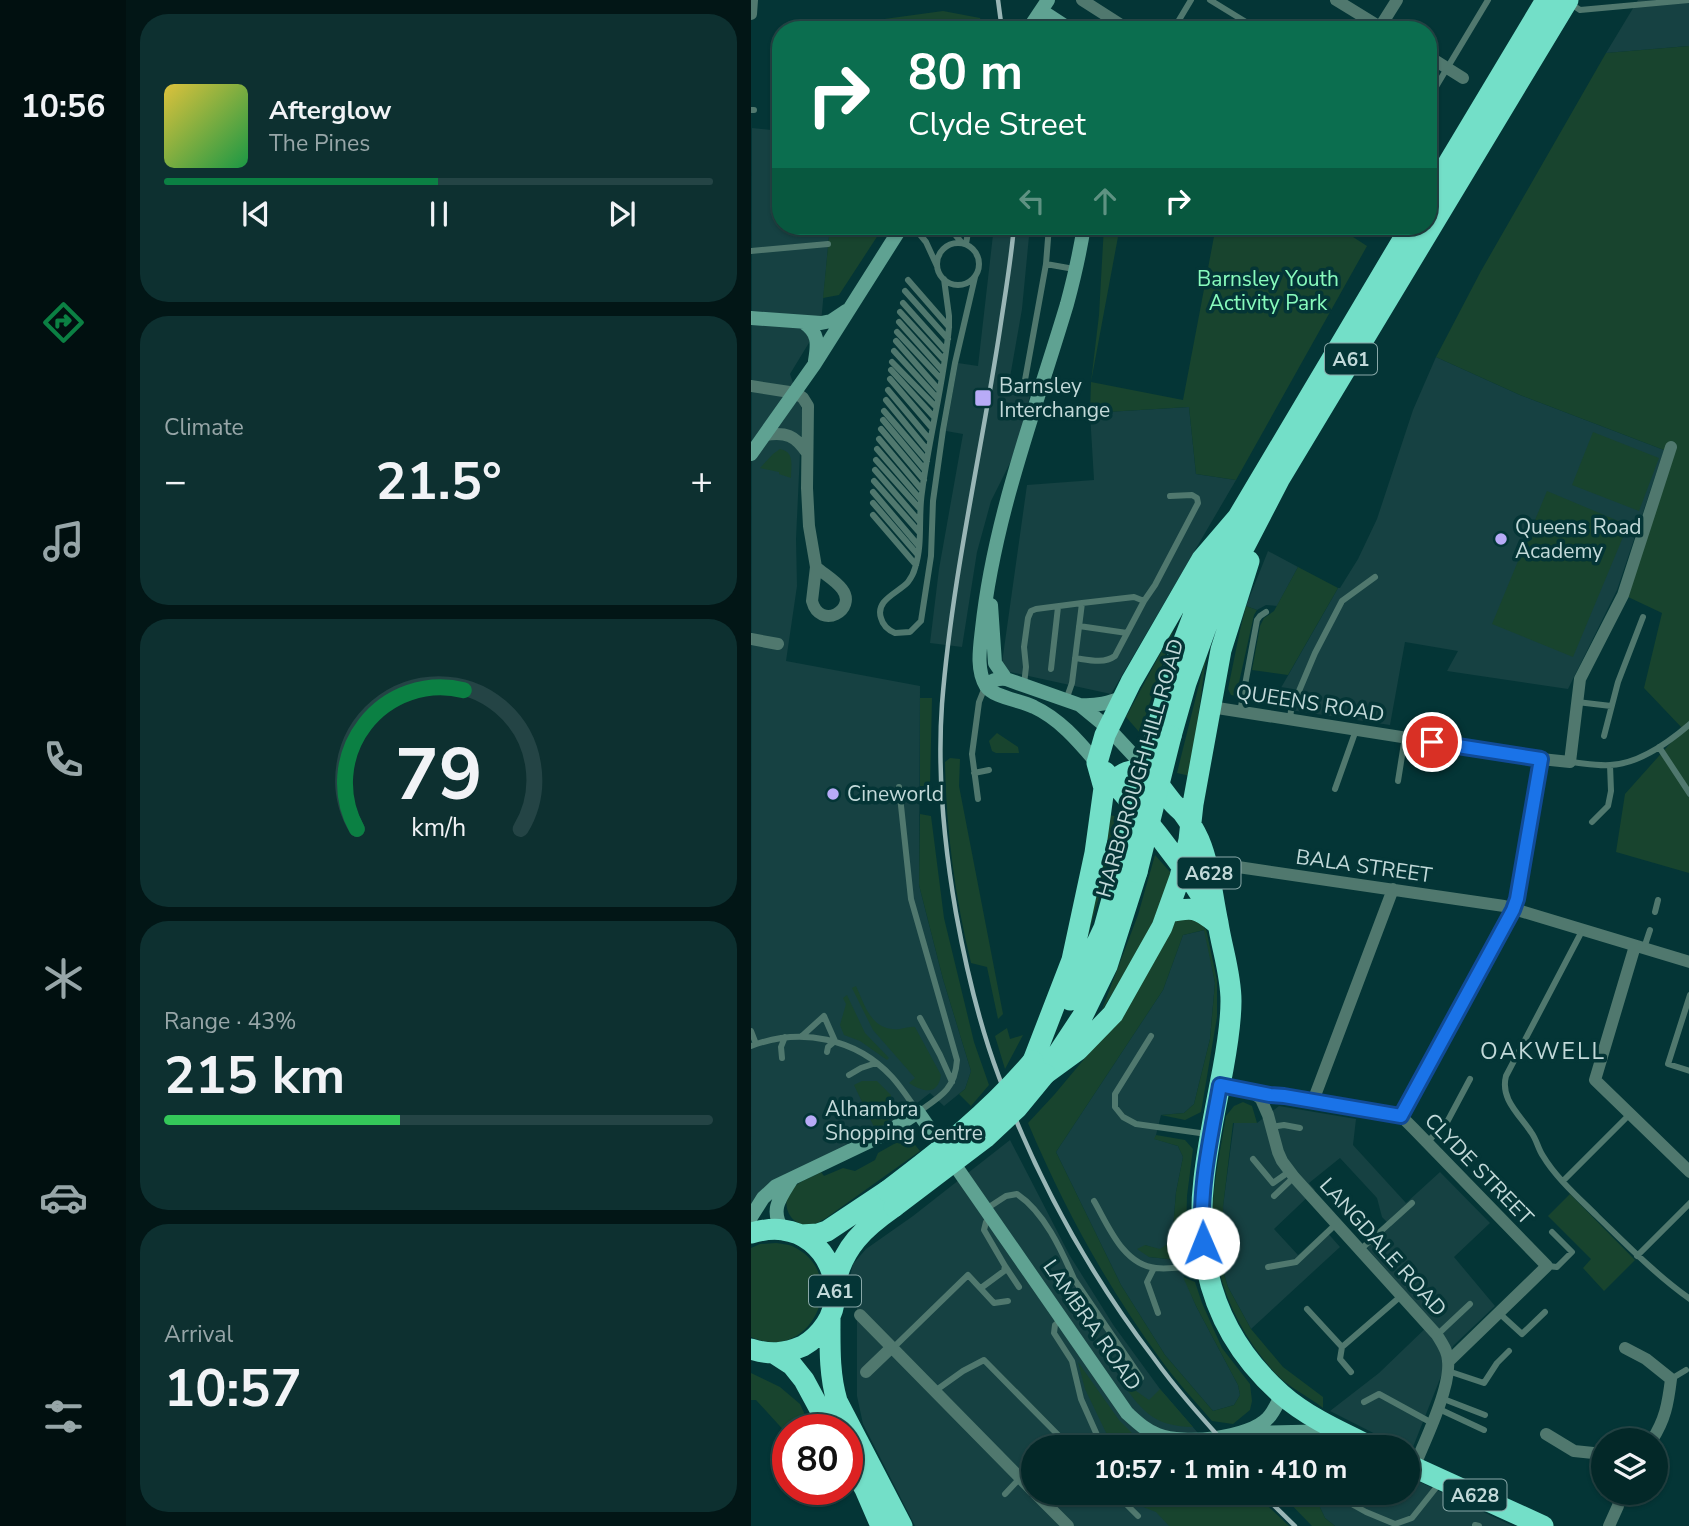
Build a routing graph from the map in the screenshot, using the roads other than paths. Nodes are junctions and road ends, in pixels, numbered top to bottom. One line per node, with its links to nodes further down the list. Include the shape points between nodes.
1 (752, 0): 11 (street)
2 (1082, 0): 14 (street)
3 (1191, 0): 15 (lane)
4 (1210, 0): 16 (lane)
5 (1336, 0): 17 (street)
6 (1397, 0): 18 (street)
7 (1488, 0): 20 (lane)
8 (1689, 0): 9 (lane, via 1580,10)
9 (1551, 4): 23 (highway); 24 (highway, HARBOROUGH HILL ROAD / A61)
10 (1045, 6): 12 (street); 13 (street)
11 (751, 14)
12 (1035, 21)
13 (1060, 21)
14 (1108, 21)
15 (1178, 21)
16 (1244, 21)
17 (1371, 21)
18 (1386, 21)
19 (1437, 61): 20 (street)
20 (1448, 68): 21 (street); 22 (lane)
21 (1463, 78)
22 (1437, 86)
23 (1437, 183)
24 (1437, 205)
25 (896, 235): 44 (street)
26 (920, 235): 37 (lane)
27 (956, 235): 34 (lane)
28 (966, 235): 34 (lane)
29 (1048, 235): 36 (lane)
30 (1082, 235): 38 (street)
31 (1406, 235): 97 (highway, HARBOROUGH HILL ROAD / A61)
32 (1420, 235): 92 (highway, HARBOROUGH HILL ROAD / A61)
33 (828, 244): 35 (lane)
34 (964, 244): 37 (lane, via 943,249); 39 (lane, via 978,258)
35 (751, 251)
36 (1046, 264): 38 (lane); 62 (lane)
37 (938, 268): 40 (lane)
38 (1076, 270): 104 (street, via 1010,488)
39 (975, 276): 40 (lane, via 957,285); 102 (lane, via 943,430 921,621 910,632 895,633 884,625 881,609 889,596 909,581)
40 (944, 279): 49 (lane)
41 (908, 280): 49 (lane)
42 (905, 291): 51 (lane)
43 (903, 303): 53 (lane)
44 (850, 308): 47 (street, via 831,321); 57 (street)
45 (900, 312): 55 (lane)
46 (751, 318): 47 (street)
47 (803, 322): 57 (street, via 816,337)
48 (899, 322): 59 (lane)
49 (949, 327): 51 (lane)
50 (897, 332): 61 (lane)
51 (948, 339): 53 (lane)
52 (896, 341): 65 (lane)
53 (946, 351): 55 (lane)
54 (894, 352): 67 (lane)
55 (944, 360): 59 (lane)
56 (892, 362): 69 (lane)
57 (814, 365): 66 (street)
58 (891, 370): 71 (lane)
59 (942, 370): 61 (lane)
60 (890, 379): 73 (lane)
61 (941, 379): 65 (lane)
62 (1025, 380)
63 (751, 386): 66 (street)
64 (888, 390): 77 (lane)
65 (939, 390): 67 (lane)
66 (796, 393): 75 (street); 81 (street, via 808,406)
67 (937, 398): 69 (lane)
68 (886, 400): 80 (lane)
69 (936, 407): 71 (lane)
70 (884, 411): 84 (lane)
71 (934, 417): 73 (lane)
72 (883, 420): 86 (lane)
73 (932, 428): 77 (lane)
74 (881, 429): 87 (lane)
75 (765, 435): 81 (street, via 790,435); 82 (street)
76 (879, 439): 89 (lane)
77 (930, 440): 80 (lane)
78 (1671, 447): 122 (street, via 1623,595 1580,679)
79 (877, 449): 93 (lane)
80 (928, 450): 84 (lane)
81 (807, 453): 103 (street, via 809,526)
82 (751, 454)
83 (876, 460): 95 (lane)
84 (927, 461): 86 (lane)
85 (875, 470): 98 (lane)
86 (925, 470): 87 (lane)
87 (924, 480): 89 (lane)
88 (874, 481): 99 (lane)
89 (922, 490): 93 (lane)
90 (873, 492): 100 (lane)
91 (1170, 496): 106 (lane, via 1192,495 1198,503)
92 (1270, 496): 124 (highway, A61, via 1221,650); 131 (highway, HARBOROUGH HILL ROAD / A61, via 1209,619)
93 (921, 500): 95 (lane)
94 (873, 503): 101 (lane)
95 (920, 509): 98 (lane)
96 (873, 515): 102 (lane)
97 (1238, 517): 120 (highway, A61, via 1203,559); 131 (highway, HARBOROUGH HILL ROAD / A61, via 1176,661)
98 (919, 521): 99 (lane)
99 (919, 532): 100 (lane)
100 (918, 545): 101 (lane)
101 (918, 555): 102 (lane)
102 (916, 565)
103 (816, 567)
104 (990, 576): 117 (street, via 993,652); 119 (street, via 980,652)
105 (1375, 577): 126 (lane, via 1342,601 1315,653)
106 (1144, 601): 107 (lane, via 1134,597); 112 (lane)
107 (1082, 603): 108 (lane); 111 (lane)
108 (1058, 607): 116 (lane); 118 (lane, via 1031,611 1024,647)
109 (1266, 612): 125 (lane, via 1257,620)
110 (1643, 617): 123 (lane)
111 (1079, 626): 112 (lane); 115 (lane)
112 (1127, 633): 115 (lane, via 1110,660)
113 (751, 639): 114 (street)
114 (778, 644)
115 (1075, 658): 121 (lane)
116 (1051, 669)
117 (1006, 679): 118 (street); 119 (street)
118 (1024, 684): 121 (street)
119 (986, 685): 130 (street, via 992,693 1035,707); 141 (lane, via 979,702)
120 (1124, 697): 121 (street, via 1094,706); 128 (highway, A61)
121 (1073, 702): 128 (street); 130 (street, via 1064,715)
122 (1577, 702): 123 (lane); 136 (street)
123 (1611, 706): 132 (lane)
124 (1211, 707): 125 (street, QUEENS ROAD); 148 (highway, A61)
125 (1240, 712): 126 (street, QUEENS ROAD)
126 (1290, 720): 129 (street, QUEENS ROAD)
127 (1689, 724): 134 (lane)
128 (1108, 728): 137 (highway, A61); 140 (street)
129 (1356, 730): 133 (street, QUEENS ROAD); 145 (lane)
130 (1069, 733): 137 (street)
131 (1163, 734): 174 (highway, HARBOROUGH HILL ROAD / A61, bridge, via 1107,966 1082,1017)
132 (1604, 736)
133 (1405, 737): 135 (street, QUEENS ROAD); 142 (lane)
134 (1659, 747): 138 (lane, via 1634,760); 146 (lane)
135 (1541, 759): 136 (street, QUEENS ROAD); 155 (street)
136 (1570, 762): 138 (lane)
137 (1097, 763): 143 (highway, A61)
138 (1610, 765): 149 (lane, via 1608,806)
139 (989, 770): 141 (lane)
140 (1149, 772): 143 (highway, via 1136,769); 148 (highway, via 1172,802)
141 (974, 773): 147 (lane)
142 (1397, 780)
143 (1108, 785): 150 (highway, A628); 174 (highway, A61, via 1072,960)
144 (899, 787): 178 (lane, via 911,899 957,1060)
145 (1335, 789)
146 (1689, 794)
147 (978, 799)
148 (1188, 813): 150 (highway); 151 (highway, A61, via 1189,840); 152 (highway, A628)
149 (1592, 822)
150 (1153, 828): 151 (highway, A628)
151 (1182, 866): 156 (highway, A61); 158 (highway, A628)
152 (1209, 871): 153 (street, BALA STREET, via 1238,867); 158 (highway, A628)
153 (1393, 890): 155 (street, BALA STREET); 181 (street)
154 (1658, 900): 157 (lane)
155 (1513, 910): 160 (street, BALA STREET); 184 (street)
156 (1168, 912): 158 (highway, A628, via 1202,911); 174 (highway, A61, via 1113,1014 1078,1049)
157 (1655, 912)
158 (1214, 918): 179 (highway, A628, via 1228,968 1231,1000)
159 (1650, 930): 161 (lane)
160 (1582, 931): 161 (street, BALA STREET); 193 (lane, via 1503,1086 1543,1157)
161 (1639, 947): 162 (street, BALA STREET); 183 (street, via 1595,1080)
162 (1689, 962)
163 (1689, 995): 175 (lane, via 1668,1064)
164 (920, 1018): 178 (lane)
165 (751, 1031): 170 (lane)
166 (1151, 1036): 187 (lane, via 1115,1094 1115,1107 1136,1124)
167 (785, 1037): 168 (lane); 170 (lane); 172 (lane)
168 (802, 1037): 169 (lane); 169 (lane, via 824,1016)
169 (834, 1041): 171 (lane); 173 (lane)
170 (754, 1045)
171 (827, 1052)
172 (782, 1058)
173 (876, 1063): 176 (lane); 182 (lane)
174 (1039, 1068): 195 (highway, HARBOROUGH HILL ROAD / A61, bridge)
175 (1689, 1071)
176 (849, 1075)
177 (1470, 1079): 188 (lane, via 1446,1124)
178 (952, 1082): 182 (lane)
179 (1220, 1085): 180 (street); 187 (highway, A628)
180 (1252, 1092): 181 (street, CLYDE STREET); 185 (street, LANGDALE ROAD, via 1261,1099)
181 (1313, 1101): 184 (street, CLYDE STREET)
182 (918, 1112): 192 (street, via 885,1134); 199 (street, LAMBRA ROAD)
183 (1630, 1114): 190 (street); 193 (lane)
184 (1401, 1116): 188 (street, CLYDE STREET)
185 (1271, 1127): 186 (lane); 191 (street, LANGDALE ROAD, via 1282,1161)
186 (1301, 1128)
187 (1211, 1135): 207 (highway, A628, via 1201,1222)
188 (1427, 1142): 209 (street, CLYDE STREET)
189 (1253, 1159): 191 (lane, via 1273,1183)
190 (1689, 1172)
191 (1292, 1174): 194 (lane); 201 (street, LANGDALE ROAD)
192 (792, 1179): 200 (street, via 763,1198); 202 (street, via 778,1201 777,1220)
193 (1563, 1181): 206 (lane)
194 (1274, 1196)
195 (890, 1199): 202 (highway, HARBOROUGH HILL ROAD / A61, via 818,1234); 212 (highway, HARBOROUGH HILL ROAD / A61, via 842,1260)
196 (1094, 1200): 211 (lane, via 1121,1247 1136,1261)
197 (1412, 1203): 205 (lane)
198 (1689, 1203): 206 (lane)
199 (990, 1214): 208 (lane, via 984,1230); 225 (street, LAMBRA ROAD); 237 (lane, via 1006,1196 1017,1194 1027,1200)
200 (751, 1217)
201 (1336, 1224): 205 (street, LANGDALE ROAD); 210 (lane, via 1296,1262)
202 (791, 1232): 204 (highway, A61, via 767,1229); 212 (highway, A61, via 824,1255)
203 (1552, 1232): 209 (lane, via 1572,1252 1557,1266)
204 (751, 1233)
205 (1360, 1250): 215 (street, LANGDALE ROAD)
206 (1637, 1256): 216 (lane)
207 (1205, 1264): 211 (lane); 240 (highway, A628, via 1231,1335)
208 (1005, 1266): 213 (lane); 214 (lane)
209 (1547, 1266): 220 (street)
210 (1268, 1267)
211 (1154, 1268): 222 (lane, via 1147,1282)
212 (836, 1284): 224 (highway, A61)
213 (1019, 1287)
214 (981, 1288): 217 (lane, via 994,1303); 228 (lane, via 968,1275)
215 (1401, 1296): 226 (street, LANGDALE ROAD); 227 (lane)
216 (1689, 1299)
217 (1008, 1301)
218 (1470, 1304): 226 (lane)
219 (1307, 1309): 227 (lane)
220 (1499, 1312): 221 (lane, via 1522,1334); 233 (street)
221 (1545, 1312)
222 (1158, 1313)
223 (860, 1315): 228 (street)
224 (830, 1318): 232 (highway, A61, via 808,1343); 267 (highway, A61, via 830,1369 837,1401)
225 (1062, 1318): 249 (street, LAMBRA ROAD, via 1141,1427 1182,1440); 252 (lane, via 1054,1333 1072,1361 1081,1399)
226 (1437, 1335): 233 (street, LANGDALE ROAD)
227 (1341, 1347): 236 (lane, via 1340,1359)
228 (892, 1348): 235 (street); 239 (street)
229 (1625, 1348): 238 (street)
230 (751, 1349): 232 (highway)
231 (1509, 1351): 233 (lane, via 1484,1383)
232 (775, 1354): 243 (highway, via 804,1380)
233 (1448, 1366): 242 (street)
234 (1686, 1370): 238 (lane)
235 (865, 1372)
236 (1351, 1372)
237 (1141, 1378)
238 (1671, 1379): 246 (street)
239 (935, 1391): 251 (lane, via 984,1360); 257 (street)
240 (1282, 1394): 248 (highway, A628); 249 (street, LAMBRA ROAD, via 1266,1420)
241 (1364, 1402): 245 (lane, via 1379,1394)
242 (1439, 1403): 244 (lane); 245 (street); 247 (lane)
243 (822, 1414)
244 (1485, 1415)
245 (1432, 1423): 254 (street)
246 (1660, 1428)
247 (1484, 1430)
248 (1339, 1431): 249 (street); 253 (highway, A628)
249 (1236, 1434)
250 (1546, 1434): 255 (street, via 1574,1451)
251 (1058, 1435)
252 (1097, 1435)
253 (1347, 1435)
254 (1420, 1447)
255 (1591, 1453)
256 (1420, 1469): 258 (highway, A628)
257 (1020, 1478): 260 (lane)
258 (1442, 1480): 263 (lane, via 1412,1518 1395,1524); 269 (highway, A628, via 1508,1516)
259 (863, 1485): 266 (highway)
260 (1005, 1494)
261 (1047, 1505): 268 (street)
262 (1127, 1505): 265 (lane)
263 (1356, 1505)
264 (1618, 1505): 270 (street)
265 (1138, 1516)
266 (880, 1525)
267 (902, 1526)
268 (1068, 1526)
269 (1543, 1526)
270 (1609, 1526)

